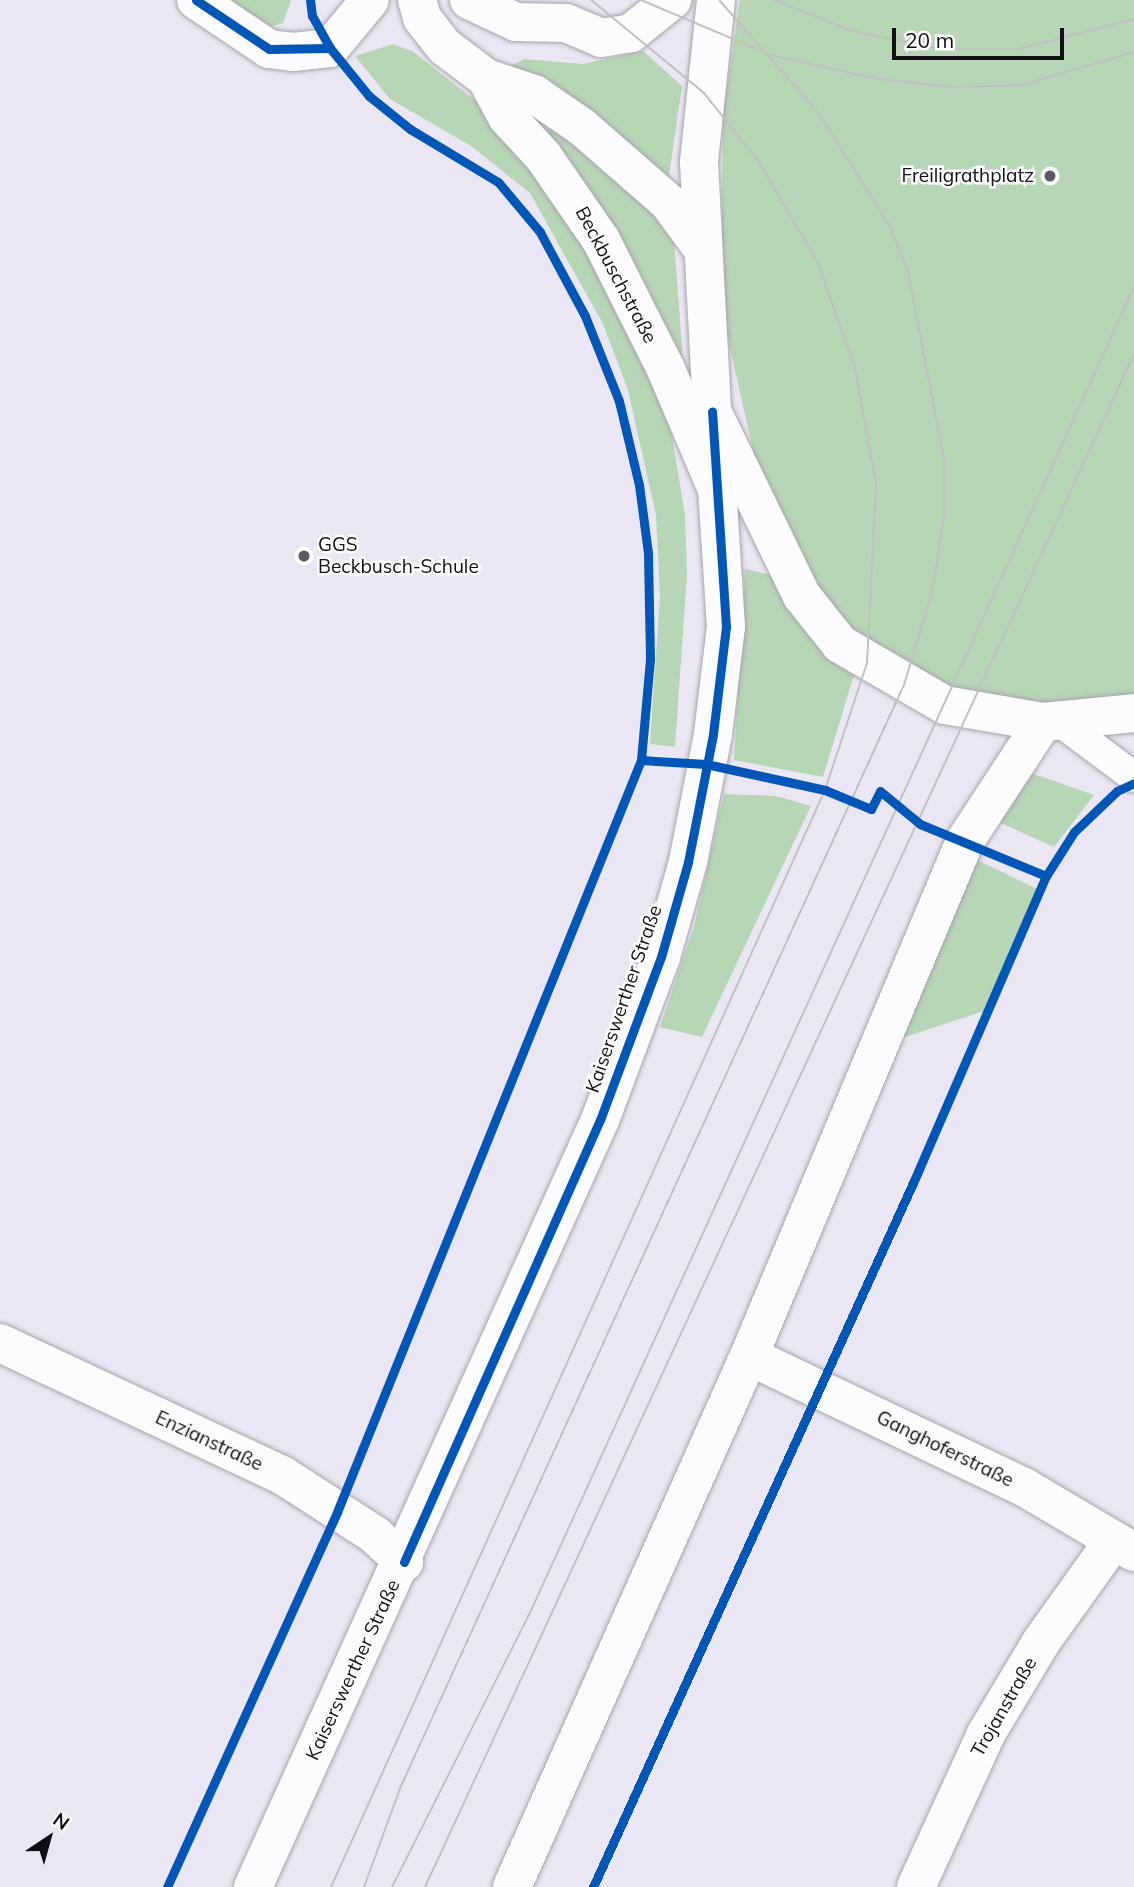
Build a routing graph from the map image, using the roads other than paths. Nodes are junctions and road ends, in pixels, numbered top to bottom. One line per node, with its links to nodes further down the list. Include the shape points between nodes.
1 (196, 0): 2 (street, via 269,49 293,52 330,48)
2 (370, 0)
3 (417, 0): 8 (street, Beckbuschstraße, via 422,18 444,47)
4 (469, 0): 7 (street, via 516,22)
5 (672, 0): 7 (street, via 631,33 601,38)
6 (716, 0): 9 (street, via 699,162)
7 (574, 11)
8 (486, 78): 9 (street, Beckbuschstraße, via 534,94 600,142 669,203); 11 (street, Beckbuschstraße, via 507,117 543,156 601,240 665,367)
9 (701, 247): 10 (street)
10 (712, 411): 11 (street, Kaiserswerther Straße); 13 (street, via 803,596 840,644 945,705)
11 (717, 490): 18 (street, Kaiserswerther Straße, via 726,627 688,862 661,957 600,1120)
12 (1134, 713): 13 (street)
13 (1051, 722): 14 (lane); 16 (street, via 965,841)
14 (1134, 777)
15 (0, 1343): 18 (street, Enzianstraße, via 282,1475 375,1535)
16 (749, 1356): 17 (street, Ganghoferstraße, via 1024,1487); 20 (street)
17 (1124, 1546): 21 (street, Trojanstraße, via 1041,1642 986,1734)
18 (404, 1562): 19 (street, Kaiserswerther Straße)
19 (253, 1887)
20 (512, 1887)
21 (916, 1887)

